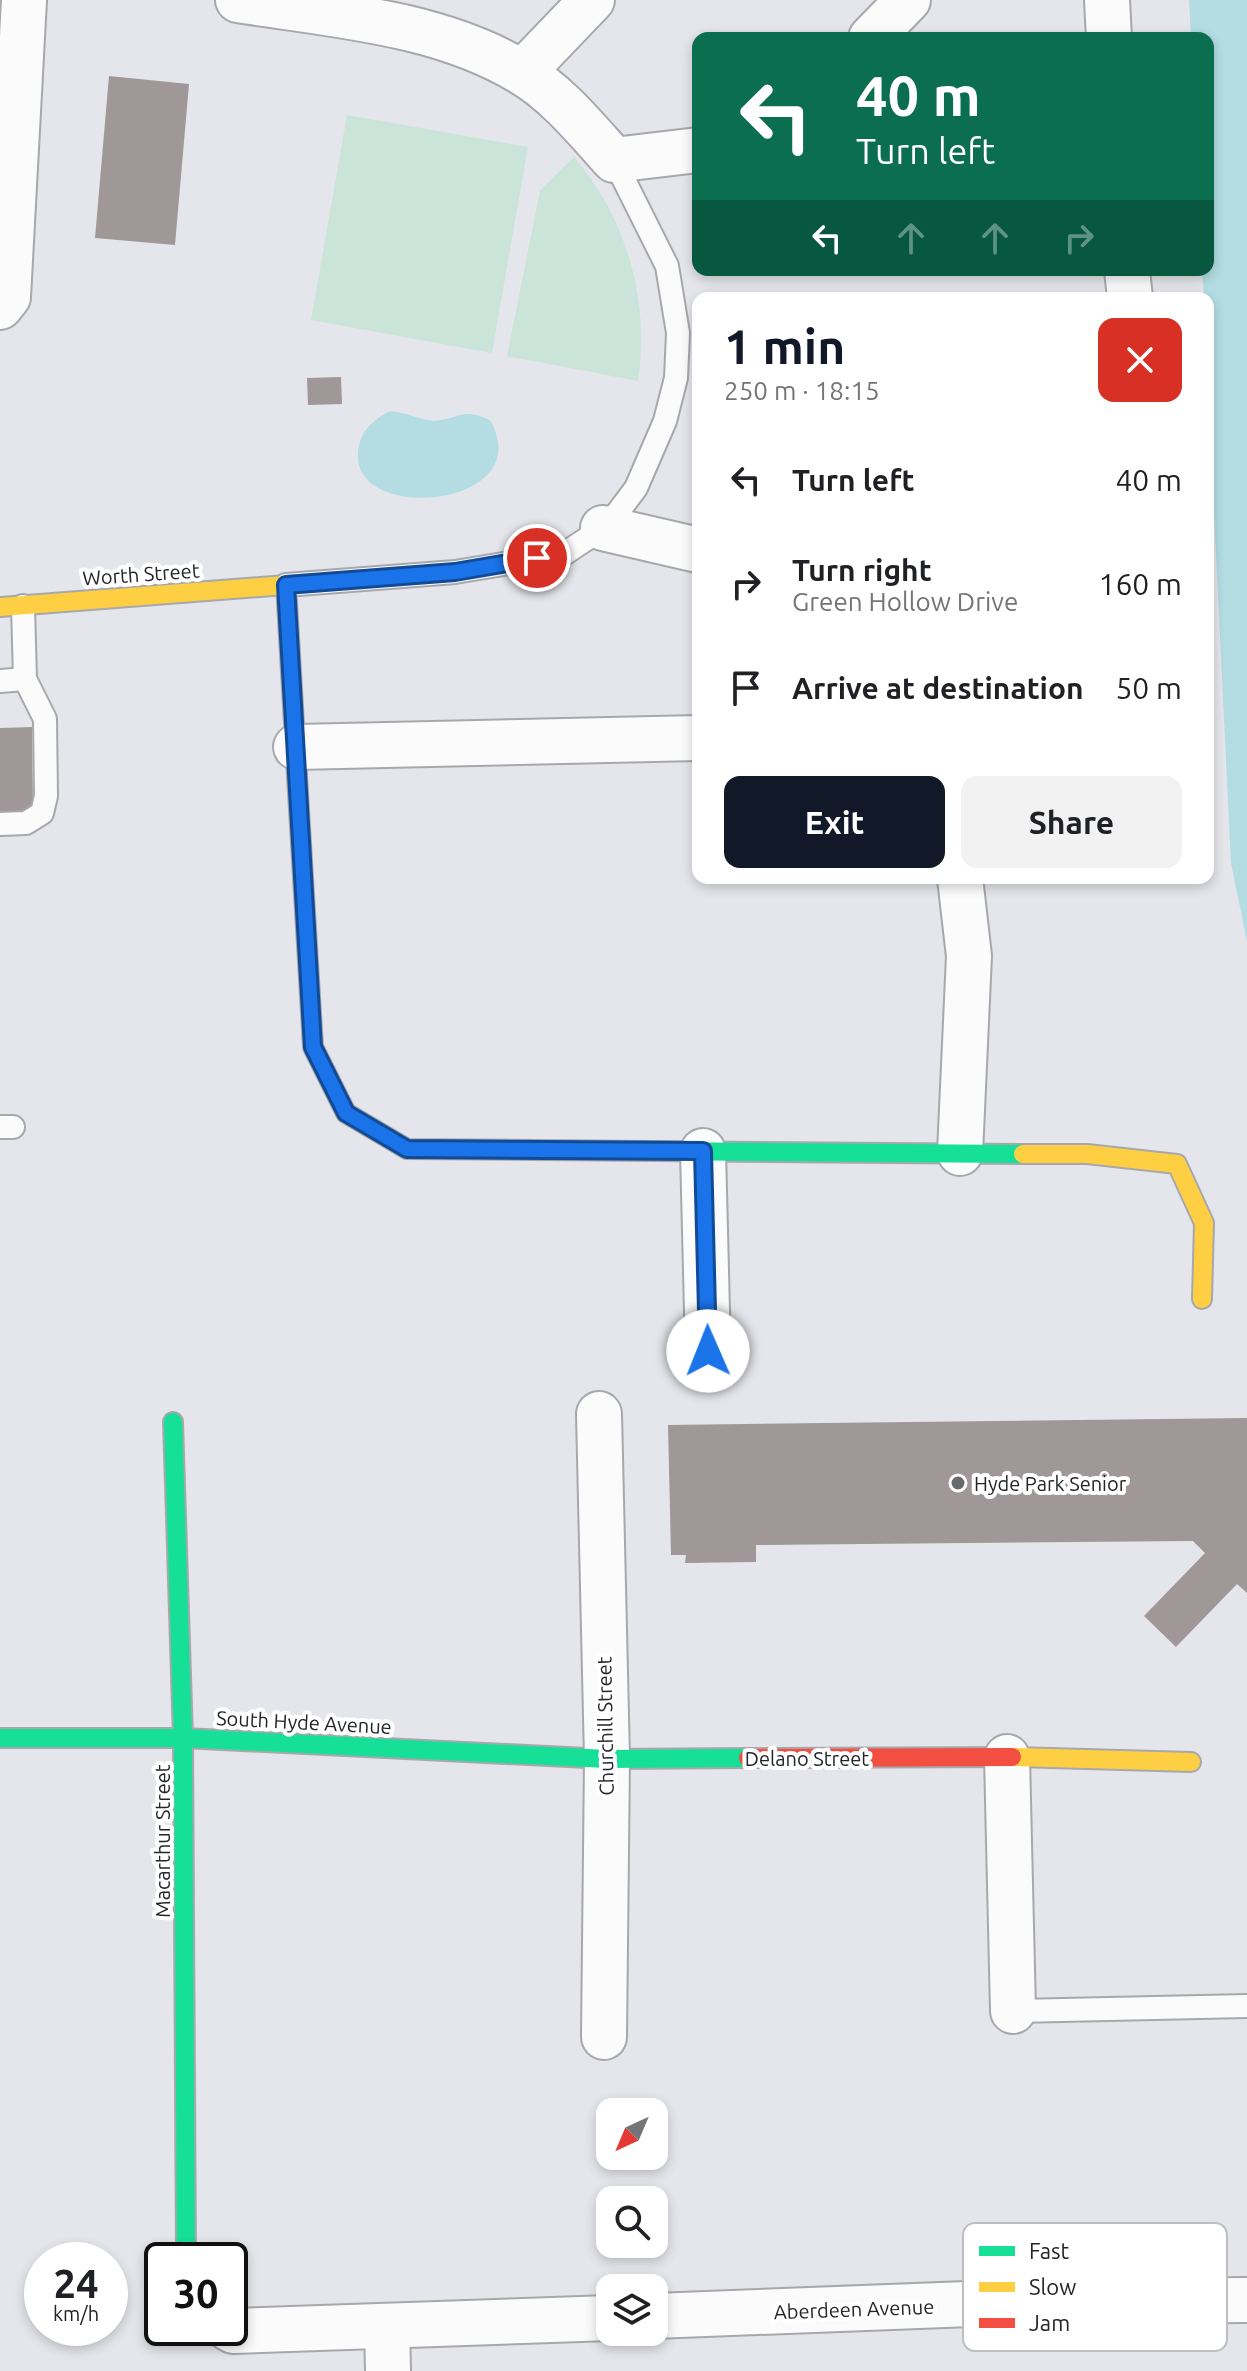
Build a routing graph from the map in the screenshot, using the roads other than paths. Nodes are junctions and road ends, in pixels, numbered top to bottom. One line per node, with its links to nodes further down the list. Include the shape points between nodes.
1 (24, 0): 11 (street, via 8,297)
2 (238, 0): 8 (street, via 458,41)
3 (592, 0): 8 (street)
4 (908, 0): 6 (street)
5 (1107, 0): 7 (street)
6 (877, 32)
7 (1109, 32)
8 (523, 72): 10 (street)
9 (692, 151): 10 (street)
10 (614, 160): 12 (lane, via 667,266 678,333 676,378 665,421 636,488)
11 (0, 307)
12 (603, 528): 13 (street); 14 (lane, via 564,554 455,572)
13 (692, 549)
14 (286, 585): 15 (street, Worth Street); 20 (street)
15 (23, 606): 16 (street, Worth Street); 17 (lane)
16 (0, 607)
17 (25, 679): 18 (lane); 21 (lane, via 45,719 46,796 42,813 26,823)
18 (0, 681)
19 (692, 738): 20 (street)
20 (296, 747): 23 (street, via 313,1047 346,1113 407,1149)
21 (0, 824)
22 (961, 884): 24 (street, via 969,956)
23 (703, 1151): 24 (street); 26 (street)
24 (960, 1153): 25 (street, via 1087,1154 1177,1164 1204,1223)
25 (1202, 1299)
26 (708, 1351)
27 (599, 1414): 32 (street, Churchill Street)
28 (173, 1422): 30 (street, Macarthur Street)
29 (0, 1738): 30 (street, South Hyde Avenue)
30 (183, 1738): 32 (street, South Hyde Avenue); 37 (street, Macarthur Street)
31 (1007, 1757): 32 (street, Delano Street); 33 (street, Delano Street); 35 (street)
32 (607, 1759): 36 (street, Churchill Street)
33 (1191, 1762)
34 (1247, 2006): 35 (lane)
35 (1013, 2011)
36 (604, 2037)
37 (186, 2242)
38 (1227, 2300): 39 (street, Aberdeen Avenue)
39 (1247, 2300)
40 (963, 2304): 41 (street, Aberdeen Avenue)
41 (668, 2315)
42 (596, 2319): 43 (street)
43 (387, 2326): 44 (street); 45 (street)
44 (248, 2331)
45 (388, 2371)

